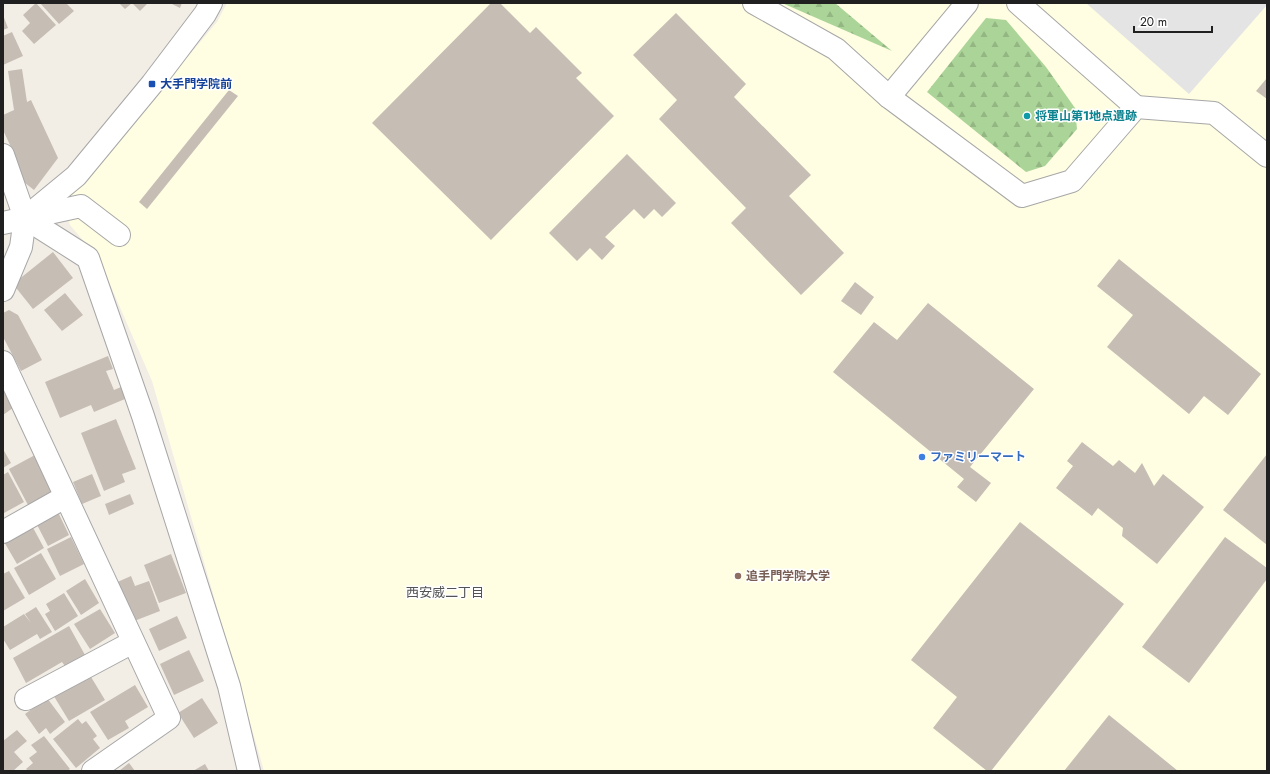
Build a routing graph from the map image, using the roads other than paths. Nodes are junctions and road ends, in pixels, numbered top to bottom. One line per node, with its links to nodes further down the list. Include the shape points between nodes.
1 (211, 3): 9 (street, via 152,84 76,176)
2 (754, 3): 5 (street, via 836,49)
3 (967, 3): 5 (street)
4 (1018, 3): 6 (street)
5 (889, 97): 6 (street, via 1022,196 1072,181)
6 (1136, 107): 8 (street, via 1214,113)
7 (3, 155): 9 (street)
8 (1267, 156)
9 (25, 218): 10 (street); 11 (street, via 81,206); 12 (street, via 21,247); 19 (street, via 88,258 143,416 229,686)
10 (3, 223)
11 (119, 236)
12 (3, 290)
13 (3, 362): 14 (street)
14 (65, 497): 15 (street); 16 (street)
15 (3, 532)
16 (133, 642): 17 (street); 18 (street, via 169,718)
17 (26, 700)
18 (93, 771)
19 (249, 771)

